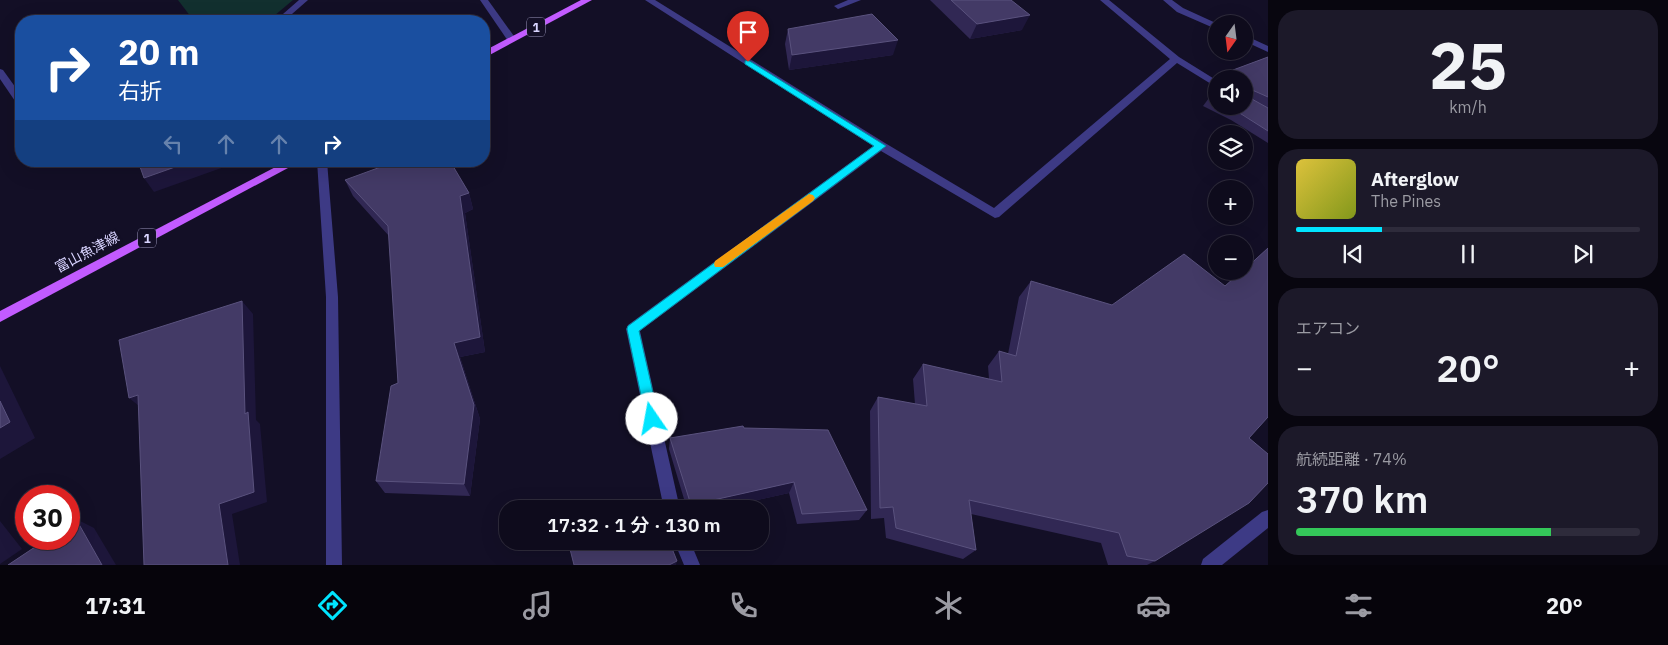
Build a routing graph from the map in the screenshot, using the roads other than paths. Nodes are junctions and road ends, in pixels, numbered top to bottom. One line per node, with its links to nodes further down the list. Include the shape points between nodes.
1 (304, 0): 9 (street)
2 (484, 0): 11 (street)
3 (588, 0): 11 (main road, 1)
4 (649, 0): 19 (street)
5 (856, 0): 8 (street)
6 (1104, 0): 15 (street)
7 (1167, 0): 10 (street, via 1180,10)
8 (838, 6)
9 (286, 15)
10 (1208, 22)
11 (511, 39): 14 (main road, 1)
12 (1253, 42): 13 (street)
13 (1268, 49)
14 (490, 51)
15 (1176, 59): 17 (street); 19 (street, via 995,214)
16 (0, 72): 18 (street)
17 (1208, 79)
18 (15, 93)
19 (881, 146): 23 (street, via 633,329)
20 (285, 167): 22 (main road, 富山魚津線 / 1)
21 (322, 167): 26 (street, via 332,297)
22 (0, 317)
23 (670, 500)
24 (1268, 518): 28 (street)
25 (686, 550): 27 (street)
26 (334, 565)
27 (692, 565)
28 (1209, 565)

